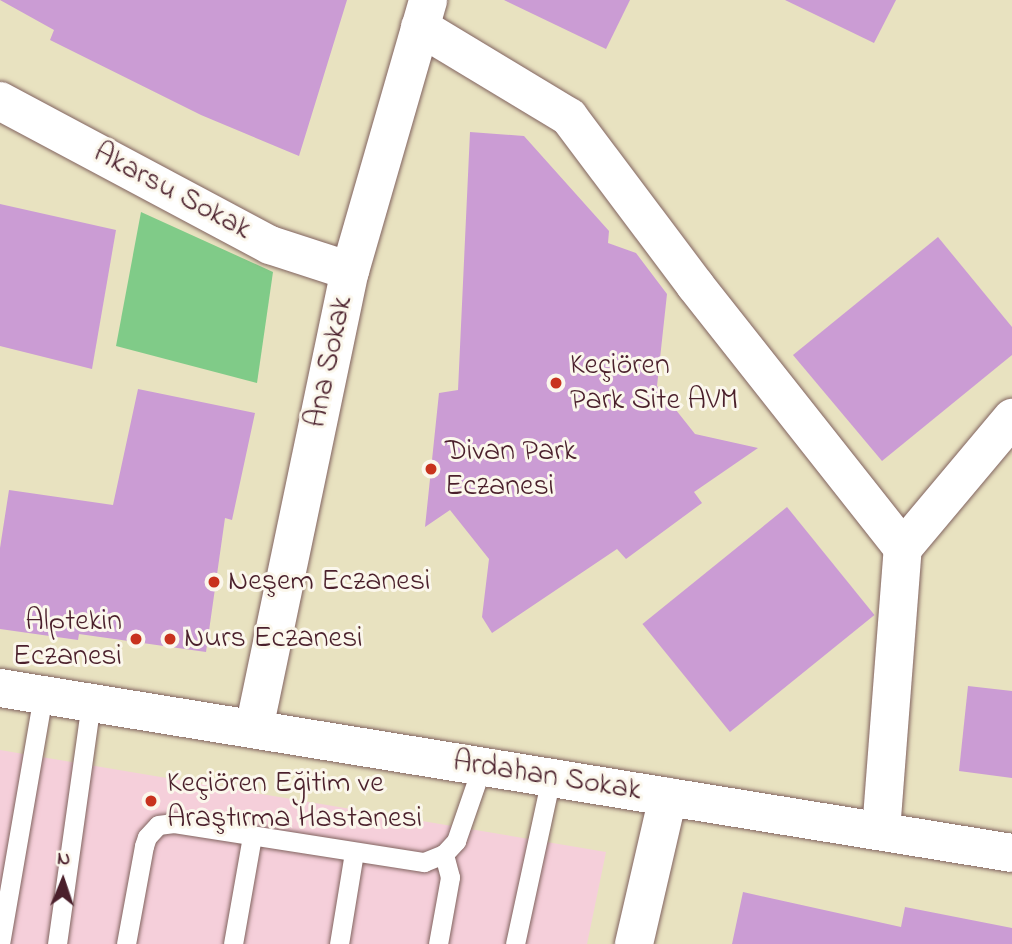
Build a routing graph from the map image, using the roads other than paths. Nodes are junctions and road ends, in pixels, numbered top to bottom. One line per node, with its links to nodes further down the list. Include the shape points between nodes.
1 (424, 13): 3 (street, Ana Sokak); 5 (street, via 569,117)
2 (0, 100): 3 (street, Akarsu Sokak, via 270,245)
3 (349, 271): 9 (street, Ana Sokak)
4 (1012, 418): 5 (street)
5 (903, 548): 13 (street)
6 (0, 688): 7 (street, Ardahan Sokak)
7 (43, 695): 8 (street, Ardahan Sokak); 18 (lane)
8 (91, 703): 9 (street, Ardahan Sokak); 19 (lane)
9 (254, 729): 10 (street, Ardahan Sokak)
10 (482, 766): 11 (street, Ardahan Sokak); 17 (lane, via 456,841)
11 (551, 778): 12 (street, Ardahan Sokak); 24 (lane)
12 (668, 797): 13 (street, Ardahan Sokak); 25 (street)
13 (881, 831): 16 (street, Ardahan Sokak)
14 (252, 836): 15 (lane); 20 (lane, via 174,823 152,830 144,846); 21 (lane)
15 (354, 852): 17 (lane, via 424,862); 22 (lane)
16 (1012, 853)
17 (444, 854): 23 (lane, via 450,877)
18 (0, 944)
19 (57, 944)
20 (126, 944)
21 (233, 944)
22 (339, 944)
23 (438, 944)
24 (515, 944)
25 (634, 944)

